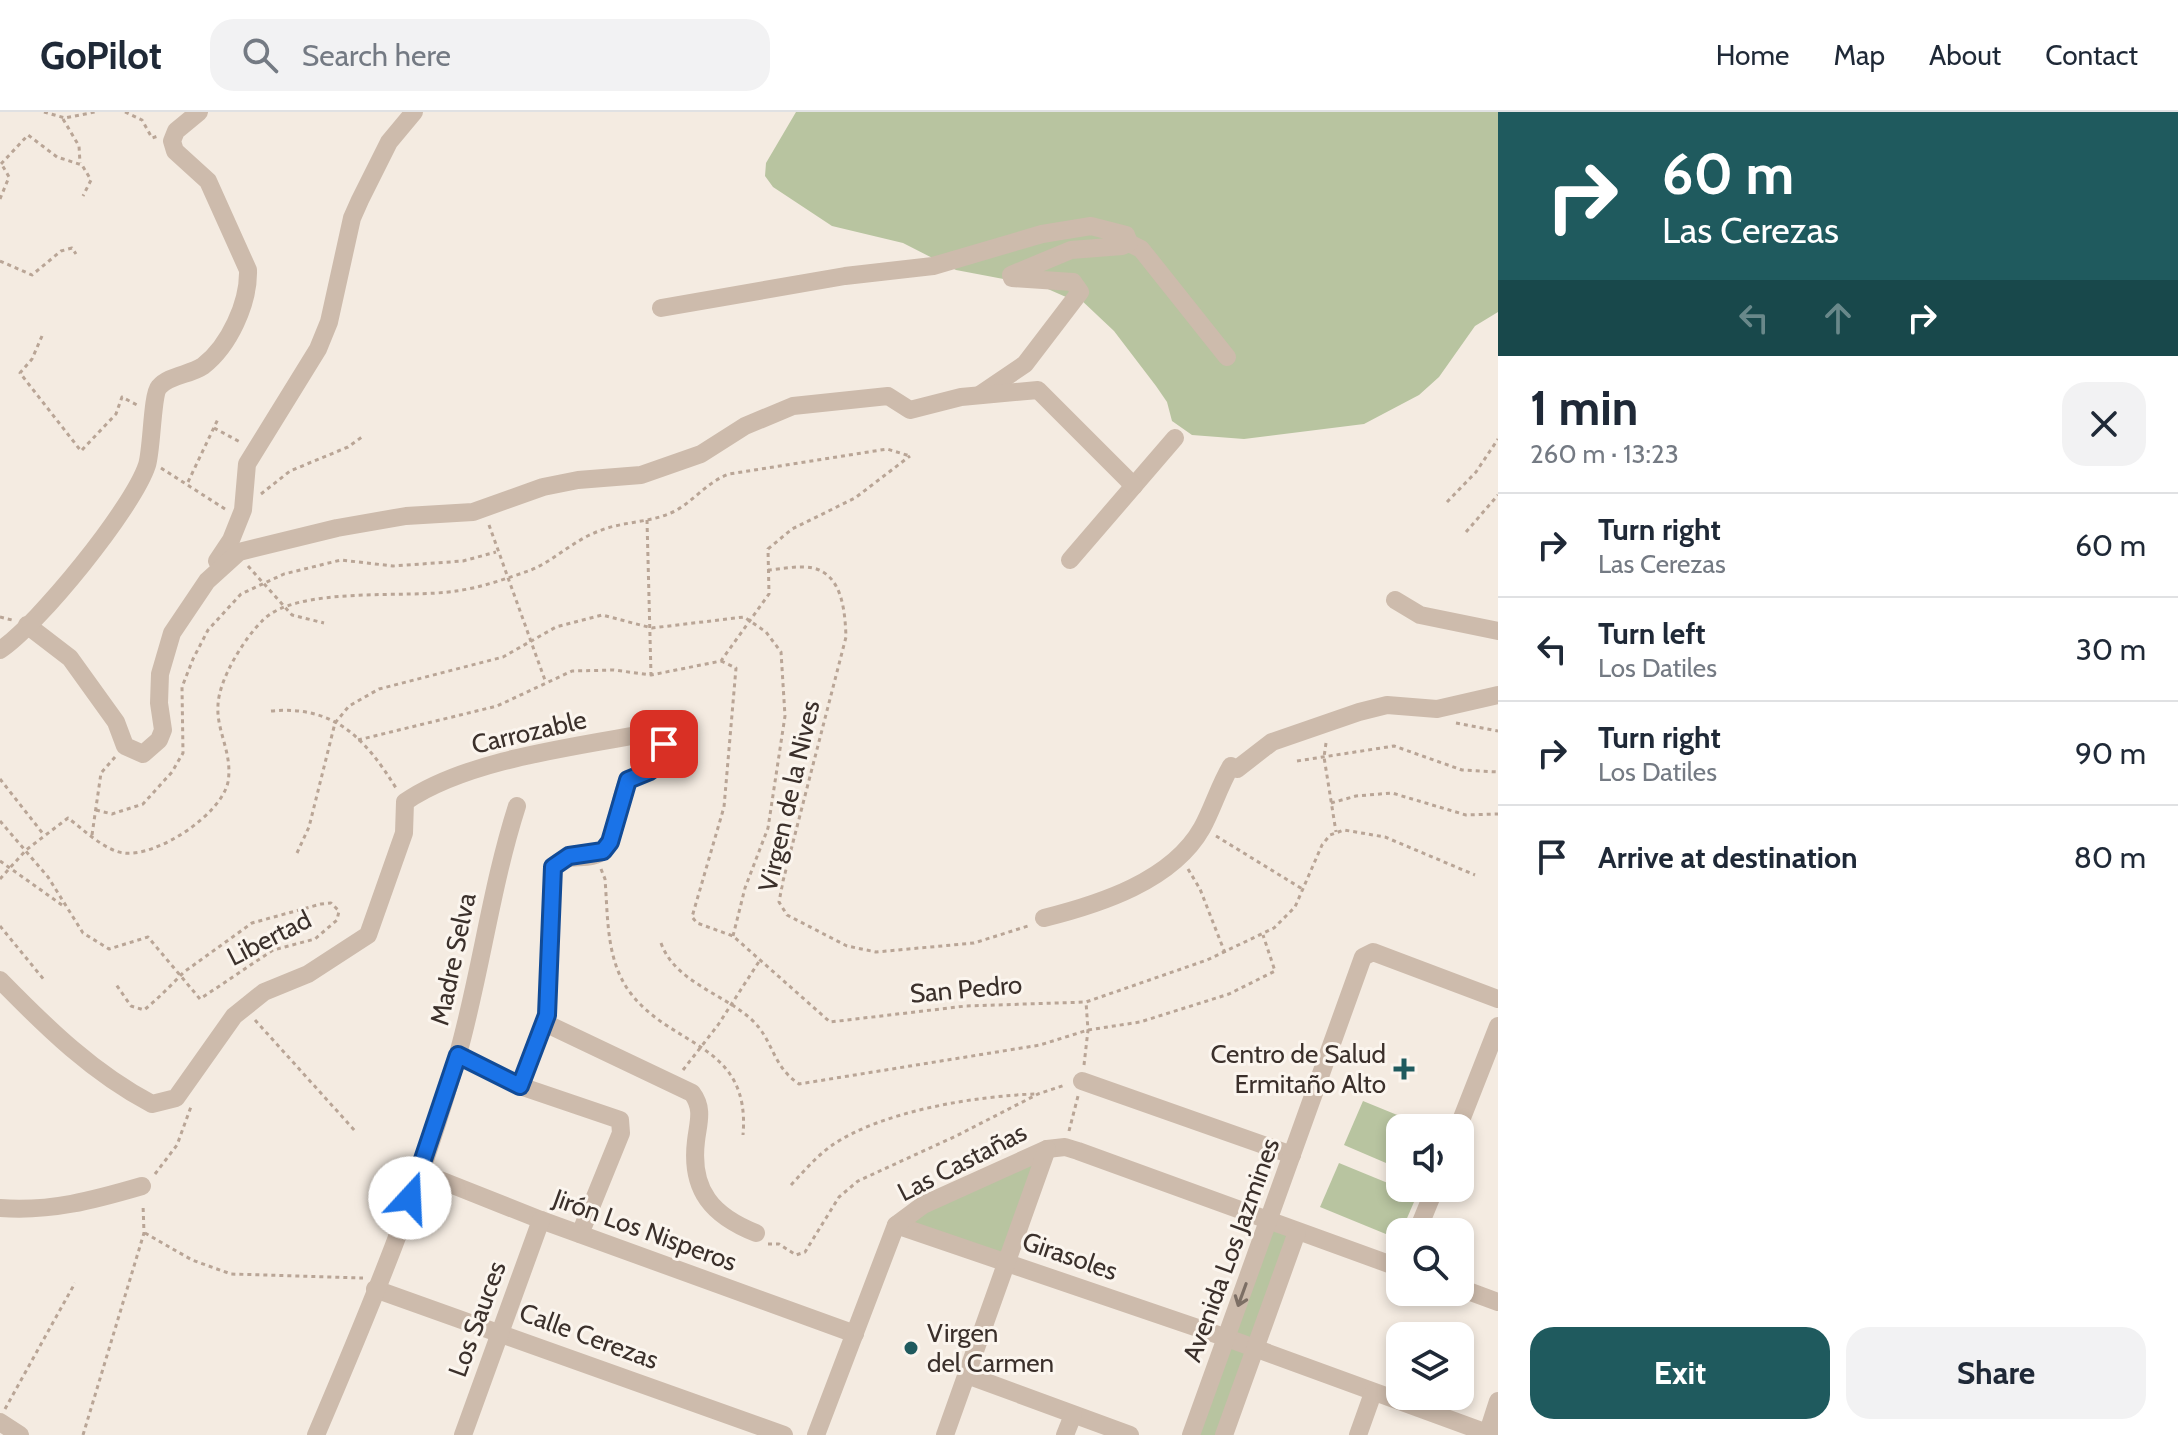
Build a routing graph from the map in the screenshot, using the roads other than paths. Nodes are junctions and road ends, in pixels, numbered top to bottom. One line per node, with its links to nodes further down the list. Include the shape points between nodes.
1 (199, 112): 12 (street, via 173,138 175,151 208,181 239,244 249,285 223,345 202,367 159,386 147,461 121,512 75,574)
2 (414, 112): 11 (street, via 389,142 352,218 318,349 255,450 231,540)
3 (1129, 243): 4 (street, via 1121,231 1091,226 1042,234 933,266); 5 (street, via 1141,249); 6 (street, via 1071,250 1011,275 1073,282 1080,292 1025,364)
4 (661, 308)
5 (1227, 357)
6 (979, 396): 8 (street, via 1038,390); 11 (street, via 910,410 888,396 793,406 745,426 701,454 641,475 543,487 485,508 337,528 239,552)
7 (1175, 438): 8 (street)
8 (1134, 486): 9 (street)
9 (1070, 560)
10 (1395, 600): 13 (street, via 1420,615)
11 (189, 604): 12 (street, via 172,633 160,674 163,730 143,754 125,746 116,722 70,658)
12 (27, 625): 14 (street)
13 (1498, 631)
14 (0, 650)
15 (1498, 695): 17 (street, via 1437,709 1387,705 1272,742 1237,769 1231,766 1201,829 1180,858 1106,898)
16 (517, 806): 22 (street, Madre Selva, via 501,855)
17 (1044, 918)
18 (0, 980): 20 (street, Carrozable, via 111,1082 152,1104 176,1098 217,1036 245,1008 264,992 308,974 368,935 404,833 405,802 425,788 475,770 654,732 664,744 650,771 628,780 610,842 595,854 569,856 553,867)
19 (1498, 999): 27 (street, Avenida Los Jazmines, via 1373,952 1363,957)
20 (545, 1023): 24 (street); 35 (street, via 675,1084 698,1101 696,1158 705,1198 722,1218)
21 (1498, 1026): 25 (street)
22 (458, 1055): 24 (street); 28 (street, Madre Selva)
23 (1082, 1081): 27 (street)
24 (520, 1086): 36 (street, via 620,1120 621,1133)
25 (1463, 1114)
26 (1047, 1149): 32 (street, Las Castañas, via 1078,1151); 33 (street, Las Castañas, via 923,1205); 37 (street)
27 (1292, 1155): 32 (street, Avenida Los Jazmines)
28 (420, 1172): 31 (street, Jirón Los Nisperos); 39 (street, Madre Selva)
29 (142, 1186): 30 (street, via 73,1205)
30 (0, 1208)
31 (541, 1220): 36 (street, Jirón Los Nisperos); 42 (street, Los Sauces)
32 (1269, 1222): 34 (street, Las Castañas); 44 (street, Avenida Los Jazmines, one-way to 44)
33 (896, 1225): 37 (street, Girasoles); 43 (street, Las Castañas)
34 (1297, 1232): 38 (street, Las Castañas); 45 (street)
35 (756, 1233)
36 (580, 1234): 43 (street, Jirón Los Nisperos)
37 (1007, 1262): 44 (street, Girasoles); 46 (street)
38 (1386, 1263)
39 (377, 1283): 42 (street, Calle Cerezas); 54 (street, Madre Selva)
40 (1474, 1293): 41 (street)
41 (1498, 1302)
42 (500, 1331): 55 (street, Los Sauces); 56 (street, Calle Cerezas)
43 (855, 1334): 52 (street, Las Castañas)
44 (1227, 1338): 45 (street, Girasoles); 60 (street, Avenida Los Jazmines)
45 (1256, 1349): 47 (street, Girasoles); 61 (street)
46 (967, 1375): 49 (street); 57 (street)
47 (1373, 1393): 51 (street, Girasoles); 62 (street)
48 (1498, 1401): 51 (street)
49 (1073, 1415): 58 (street); 59 (street)
50 (0, 1420): 53 (street)
51 (1491, 1432)
52 (824, 1433)
53 (20, 1435)
54 (316, 1435)
55 (463, 1435)
56 (784, 1435)
57 (945, 1435)
58 (1065, 1435)
59 (1130, 1435)
60 (1191, 1435)
61 (1224, 1435)
62 (1358, 1435)

